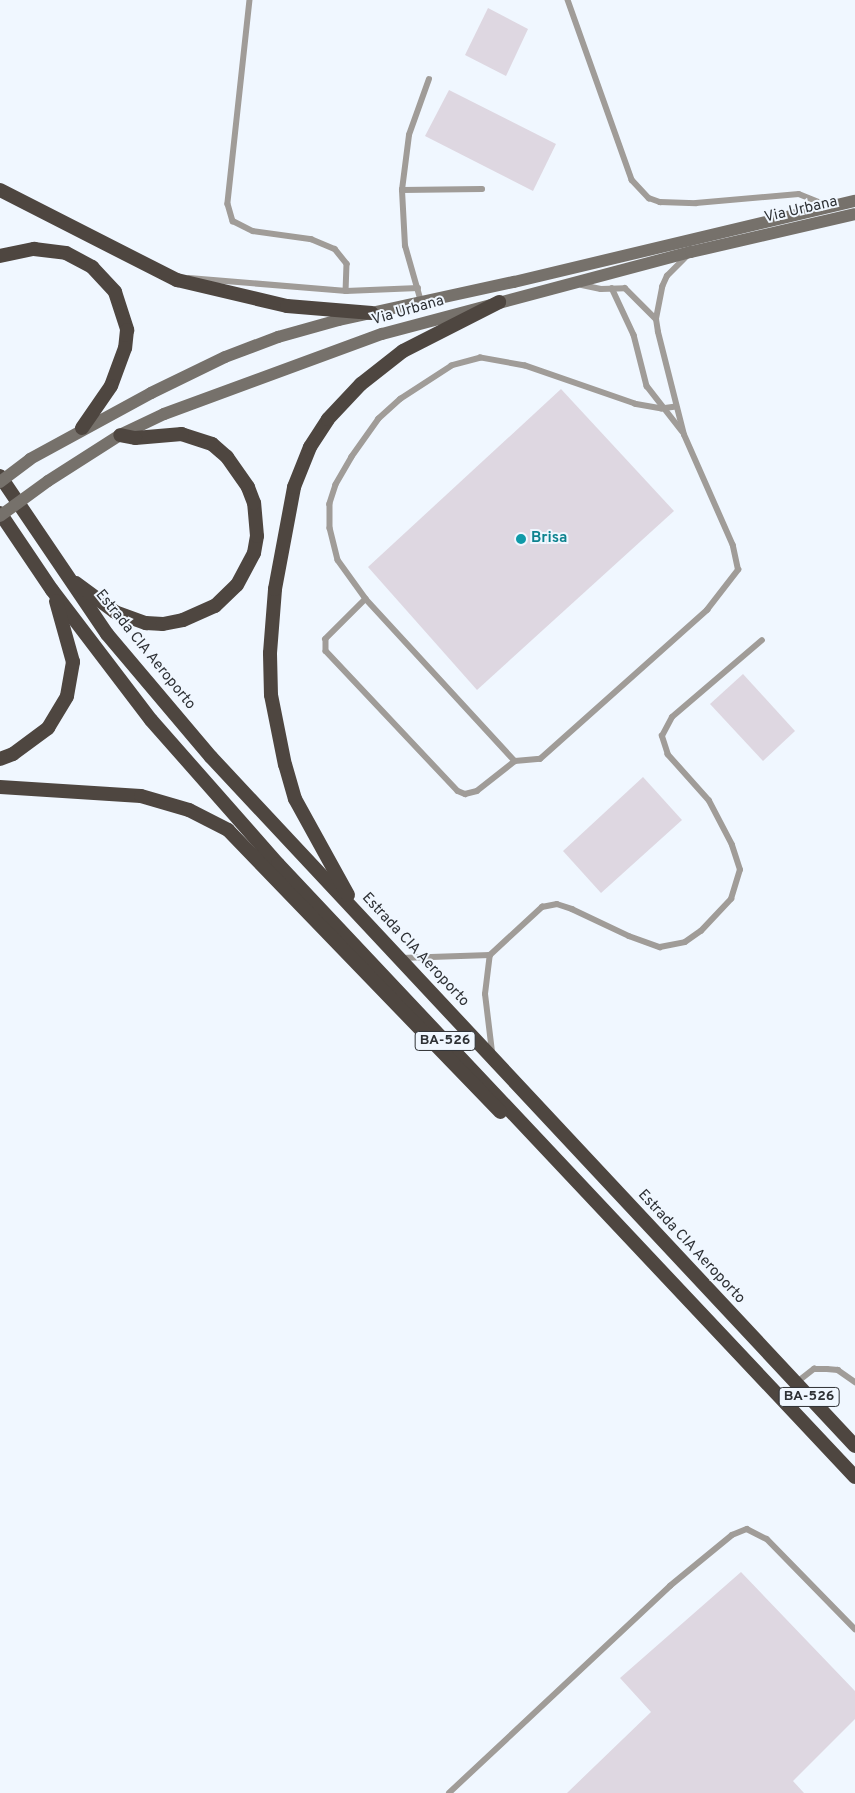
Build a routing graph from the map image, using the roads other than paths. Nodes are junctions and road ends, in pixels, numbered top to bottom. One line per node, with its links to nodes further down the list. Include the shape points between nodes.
1 (250, 0): 16 (lane, via 229,213 240,226 254,232 312,239 335,249 347,264)
2 (568, 0): 8 (lane, via 632,180 649,198 660,202 696,203 799,194)
3 (429, 79): 6 (lane, via 409,135)
4 (482, 189): 6 (lane)
5 (0, 190): 12 (highway)
6 (402, 190): 14 (lane, via 405,246)
7 (855, 201): 8 (main road, Via Urbana)
8 (830, 207): 17 (main road, Via Urbana)
9 (855, 214): 10 (main road, Via Urbana)
10 (691, 252): 13 (main road, Via Urbana); 20 (lane, via 667,276)
11 (0, 256): 23 (highway, via 34,249 66,253 92,267 115,292 127,330 125,348 111,386)
12 (177, 280): 16 (lane, via 202,278); 19 (highway, via 278,304)
13 (575, 283): 15 (lane); 18 (main road, Via Urbana)
14 (418, 288): 16 (lane); 17 (lane)
15 (612, 288): 20 (lane, via 632,292); 22 (lane, via 634,334 647,386)
16 (346, 291)
17 (421, 302): 19 (main road, Via Urbana)
18 (500, 302): 25 (main road, Via Urbana, via 382,334 164,414); 36 (highway, via 402,351 361,384 328,419 310,447 294,487 275,589 270,653 272,704 295,799)
19 (372, 314): 23 (main road, Via Urbana, via 278,337 225,357)
20 (656, 319): 21 (lane)
21 (676, 407): 22 (lane); 24 (lane)
22 (662, 409): 24 (lane); 31 (lane, via 635,404 525,366 481,358 452,366 416,389 379,419 363,439 336,484 330,504 330,528 338,560)
23 (82, 428): 27 (main road, Via Urbana, bridge, via 30,459)
24 (683, 433): 34 (lane, via 738,559 734,578 707,610 540,759)
25 (120, 435): 28 (main road, Via Urbana, bridge); 29 (highway, via 135,438 182,434 212,444 227,456 254,502 257,536 254,553 237,585 215,606 183,620 163,624 146,623 115,612)
26 (0, 476): 29 (highway, Estrada CIA Aeroporto / BA-526)
27 (0, 482)
28 (0, 515): 30 (highway, BA-526)
29 (67, 578): 36 (highway, Estrada CIA Aeroporto / BA-526, via 107,634 211,757)
30 (52, 590): 33 (highway, via 73,662 66,696 48,728 25,746); 40 (highway, BA-526, via 151,720 259,842)
31 (366, 599): 34 (lane); 34 (lane, via 324,644 326,652 366,696 458,791 465,794 477,790)
32 (762, 640): 37 (lane, via 678,711 662,736 668,755 709,801 732,845 740,870 731,899 701,931 685,942 660,947 629,936 572,908 548,904)
33 (0, 759)
34 (515, 761)
35 (0, 787): 40 (highway, via 141,796 189,810 228,830 496,1109)
36 (358, 913): 38 (highway, Estrada CIA Aeroporto / BA-526)
37 (490, 955): 38 (lane, via 442,954); 39 (lane, via 485,994)
38 (401, 958): 39 (highway, Estrada CIA Aeroporto / BA-526)
39 (492, 1056): 42 (highway, Estrada CIA Aeroporto / BA-526)
40 (542, 1143): 44 (highway, BA-526)
41 (855, 1382): 42 (lane, via 838,1370 827,1368 814,1369)
42 (796, 1383): 43 (highway, Estrada CIA Aeroporto / BA-526)
43 (855, 1446)
44 (855, 1477)
45 (855, 1629): 46 (lane, via 767,1539 747,1529 732,1535 670,1586)
46 (449, 1793)

